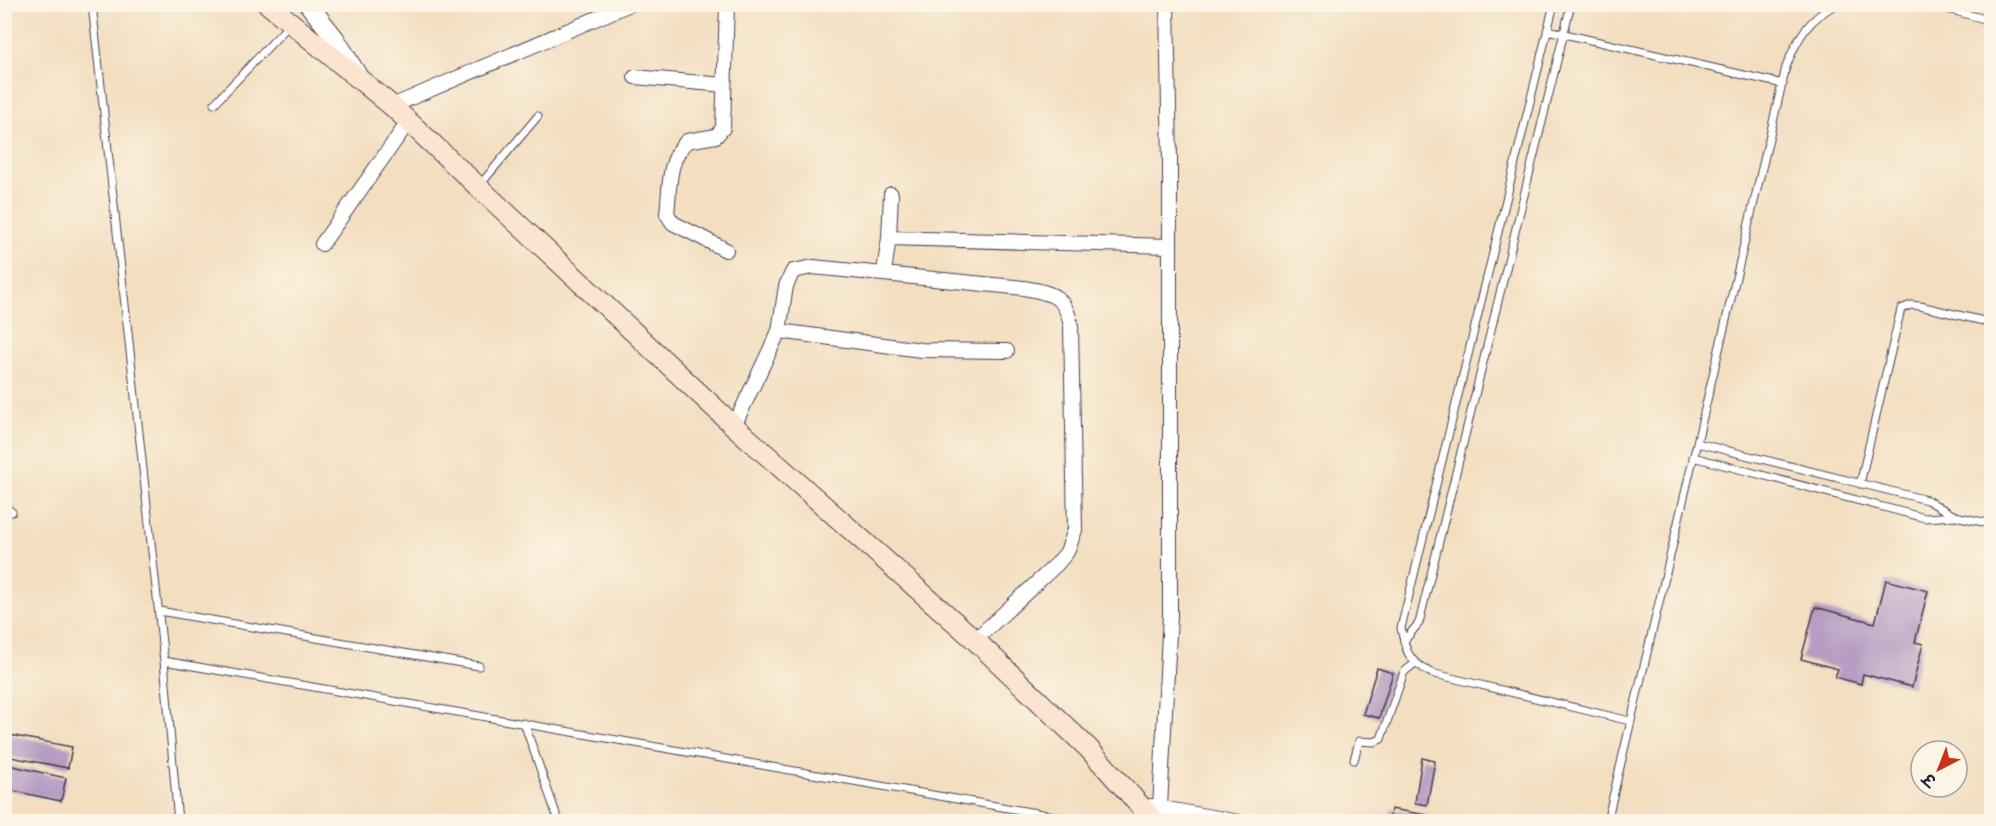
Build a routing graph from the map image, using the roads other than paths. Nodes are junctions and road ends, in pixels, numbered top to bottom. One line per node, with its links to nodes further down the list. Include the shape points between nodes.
1 (92, 4): 41 (lane)
2 (268, 4): 12 (main road)
3 (308, 4): 16 (street)
4 (630, 4): 20 (street)
5 (727, 4): 18 (street)
6 (1167, 4): 27 (street)
7 (1554, 4): 13 (lane)
8 (1571, 4): 14 (lane)
9 (1837, 4): 17 (lane, via 1804,29 1786,66)
10 (1929, 4): 11 (lane)
11 (1992, 21)
12 (291, 23): 16 (main road); 19 (lane)
13 (1547, 30): 14 (lane); 43 (lane, via 1402,617)
14 (1563, 35): 17 (lane); 43 (lane, via 1419,623)
15 (635, 77): 18 (street)
16 (359, 78): 20 (main road)
17 (1783, 84): 34 (lane)
18 (724, 85): 28 (street, via 721,133 687,141 676,154 667,214 673,223)
19 (214, 104)
20 (392, 106): 22 (main road)
21 (538, 116): 23 (lane)
22 (409, 121): 23 (main road); 26 (street)
23 (479, 186): 33 (main road)
24 (891, 194): 25 (street)
25 (890, 238): 27 (street); 29 (street)
26 (322, 244)
27 (1170, 246): 50 (street, via 1170,643)
28 (726, 250)
29 (884, 272): 31 (street, via 813,267 793,271 786,286); 42 (street, via 1045,291 1068,308 1075,530 1067,552 1057,564)
30 (1992, 323): 36 (lane, via 1920,306 1901,309)
31 (779, 331): 32 (street, via 921,350); 33 (street)
32 (1007, 351)
33 (734, 426): 42 (main road)
34 (1697, 443): 35 (lane); 36 (lane)
35 (1694, 457): 39 (lane, via 1925,518); 47 (lane)
36 (1860, 484): 39 (lane, via 1927,500)
37 (4, 506): 38 (lane)
38 (12, 512)
39 (1954, 516): 40 (lane)
40 (1992, 524)
41 (159, 611): 44 (lane); 46 (lane)
42 (975, 640): 50 (main road)
43 (1404, 641): 45 (lane)
44 (164, 661): 48 (lane); 51 (lane)
45 (1414, 664): 47 (lane, via 1451,680); 49 (lane, via 1404,672 1381,739 1359,741)
46 (479, 666)
47 (1630, 721): 55 (lane)
48 (524, 723): 52 (lane); 53 (lane)
49 (1354, 760)
50 (1153, 811): 54 (street)
51 (178, 822)
52 (559, 822)
53 (1088, 822)
54 (1239, 822)
55 (1607, 822)

